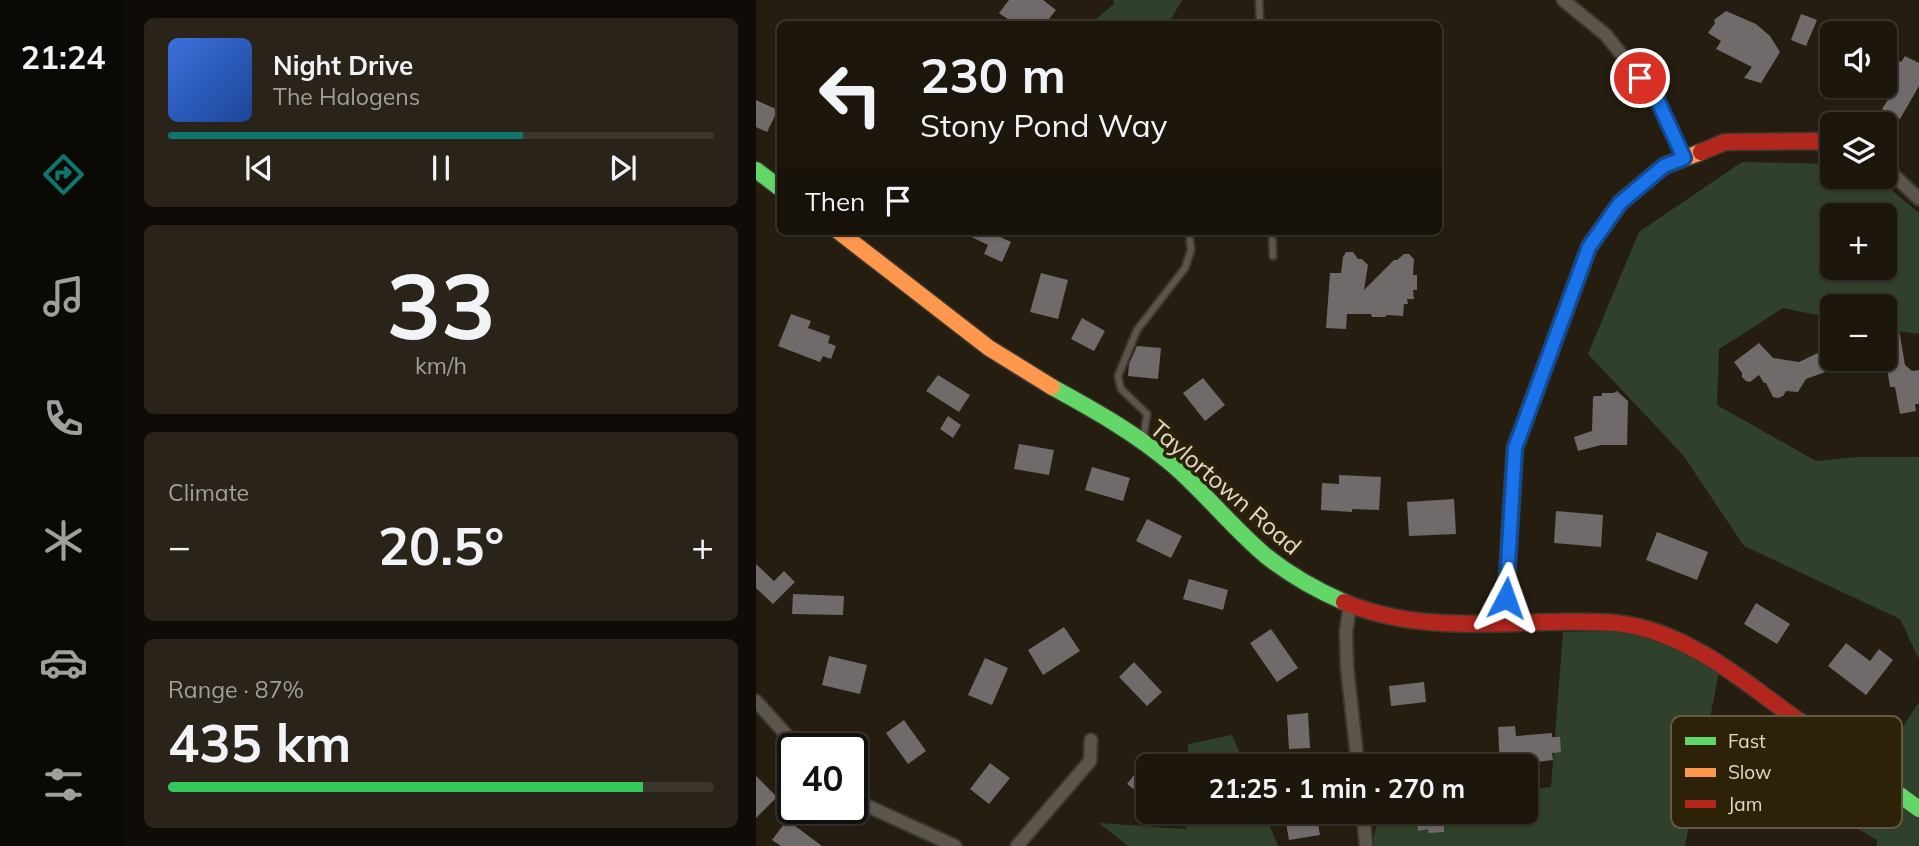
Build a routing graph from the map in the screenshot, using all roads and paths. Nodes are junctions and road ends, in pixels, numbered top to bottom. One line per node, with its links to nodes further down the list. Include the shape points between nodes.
1 (1259, 0): 3 (lane)
2 (1563, 0): 5 (street, via 1606,35 1657,99)
3 (1260, 21)
4 (1820, 142): 5 (street, via 1725,142)
5 (1684, 158): 16 (street, via 1664,166 1620,203 1589,247 1515,448)
6 (756, 170): 8 (street)
7 (1897, 178): 9 (street)
8 (777, 186)
9 (1919, 199)
10 (843, 235): 14 (street, Taylortown Road, via 987,347)
11 (1189, 235): 14 (lane, via 1191,250 1185,268 1137,330 1118,376 1121,389 1147,414)
12 (1272, 235): 13 (lane)
13 (1273, 256)
14 (1143, 441): 15 (street, Taylortown Road, via 1280,567)
15 (1350, 605): 16 (street, Taylortown Road, via 1414,621); 21 (street, via 1346,632)
16 (1504, 623): 18 (street, Taylortown Road, via 1602,622 1651,630 1706,655)
17 (756, 701): 19 (street)
18 (1793, 716)
19 (785, 733)
20 (1091, 740): 27 (street, via 1090,761)
21 (1357, 754)
22 (1902, 796): 24 (street, Taylortown Road)
23 (868, 806): 26 (street)
24 (1919, 809)
25 (1364, 824): 28 (street)
26 (955, 846)
27 (1017, 846)
28 (1366, 846)

